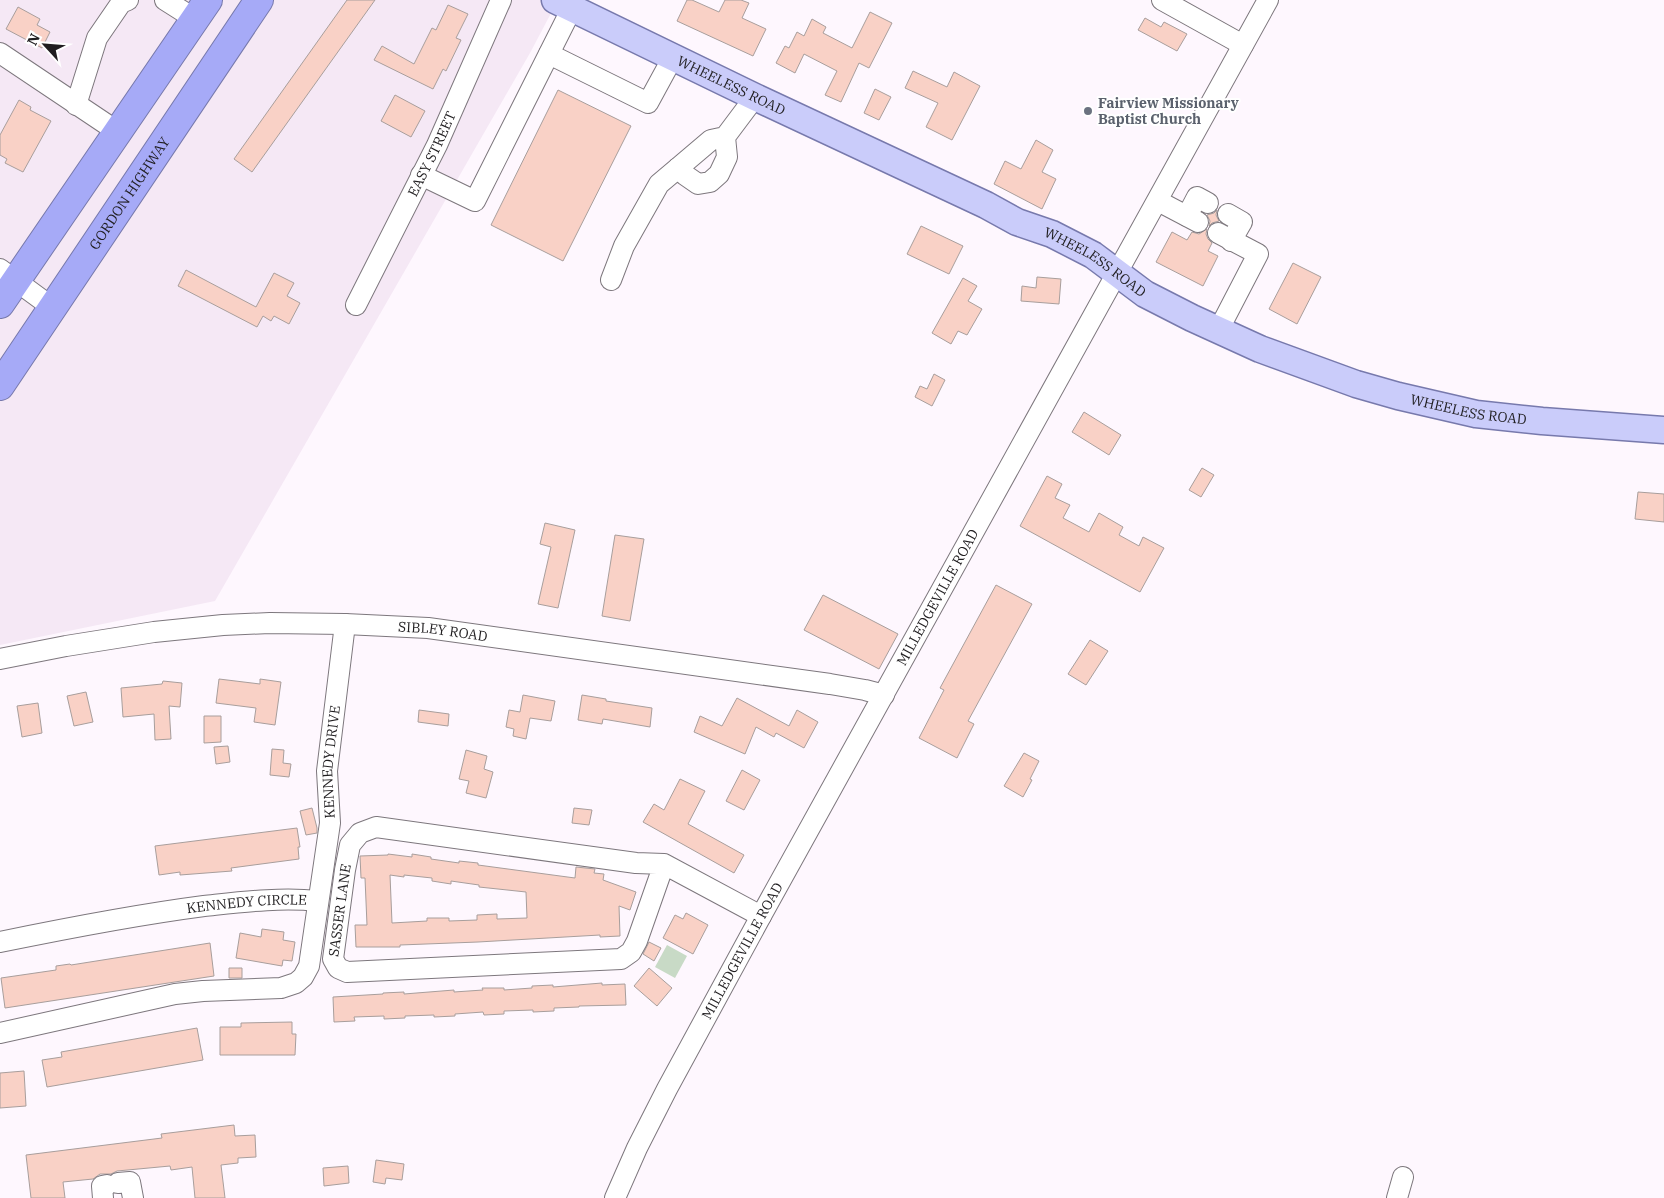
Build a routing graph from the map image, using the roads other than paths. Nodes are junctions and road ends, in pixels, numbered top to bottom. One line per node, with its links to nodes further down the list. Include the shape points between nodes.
1 (128, 0): 14 (street, via 121,3 97,38)
2 (165, 0): 8 (street)
3 (259, 0): 27 (highway, GORDON HIGHWAY)
4 (501, 0): 18 (street, EASY STREET)
5 (1162, 0): 9 (street)
6 (1268, 0): 9 (street, MILLEDGEVILLE ROAD)
7 (564, 4): 11 (street); 12 (main road, WHEELESS ROAD)
8 (201, 10): 15 (highway)
9 (1243, 45): 19 (street, MILLEDGEVILLE ROAD)
10 (0, 53): 14 (street)
11 (549, 54): 12 (street, via 648,103); 18 (street, via 475,202)
12 (673, 57): 13 (main road, WHEELESS ROAD)
13 (755, 97): 16 (street); 22 (main road, WHEELESS ROAD, via 1017,222 1052,234 1093,254)
14 (76, 104): 15 (street)
15 (118, 132): 23 (highway)
16 (725, 136): 17 (street, via 711,140); 17 (street, via 726,157 720,174 710,182 698,184)
17 (678, 168): 24 (street, via 659,184 624,246)
18 (421, 175): 26 (street, EASY STREET)
19 (1158, 201): 20 (street, via 1192,219 1197,197); 22 (street, MILLEDGEVILLE ROAD)
20 (1208, 203)
21 (1228, 214): 28 (street, via 1242,222 1224,237 1258,254)
22 (1118, 274): 28 (main road, WHEELESS ROAD, via 1145,294); 33 (street, MILLEDGEVILLE ROAD)
23 (8, 275): 25 (highway); 27 (street)
24 (611, 280)
25 (0, 304)
26 (356, 306)
27 (53, 308): 29 (highway, GORDON HIGHWAY)
28 (1218, 331): 30 (main road, WHEELESS ROAD, via 1356,384 1476,414)
29 (0, 386)
30 (1664, 430)
31 (345, 624): 32 (street, SIBLEY ROAD, via 213,626 154,632); 33 (street, SIBLEY ROAD, via 428,628 830,684); 35 (street, KENNEDY DRIVE, via 327,771 330,823)
32 (0, 659)
33 (884, 695): 36 (street, MILLEDGEVILLE ROAD)
34 (664, 864): 34 (street, SASSER LANE, via 626,862 376,827 360,833 350,845 333,960 338,968 347,972 621,959 638,941); 36 (street, SASSER LANE)
35 (318, 901): 37 (street, KENNEDY CIRCLE, via 242,902 157,912); 38 (street, KENNEDY CIRCLE, via 309,966 303,977 290,986 176,994)
36 (761, 916): 42 (street, MILLEDGEVILLE ROAD, via 637,1148)
37 (0, 942)
38 (0, 1033)
39 (1403, 1176): 43 (street)
40 (109, 1189): 41 (street, via 130,1182)
41 (133, 1198)
42 (615, 1198)
43 (1398, 1198)

